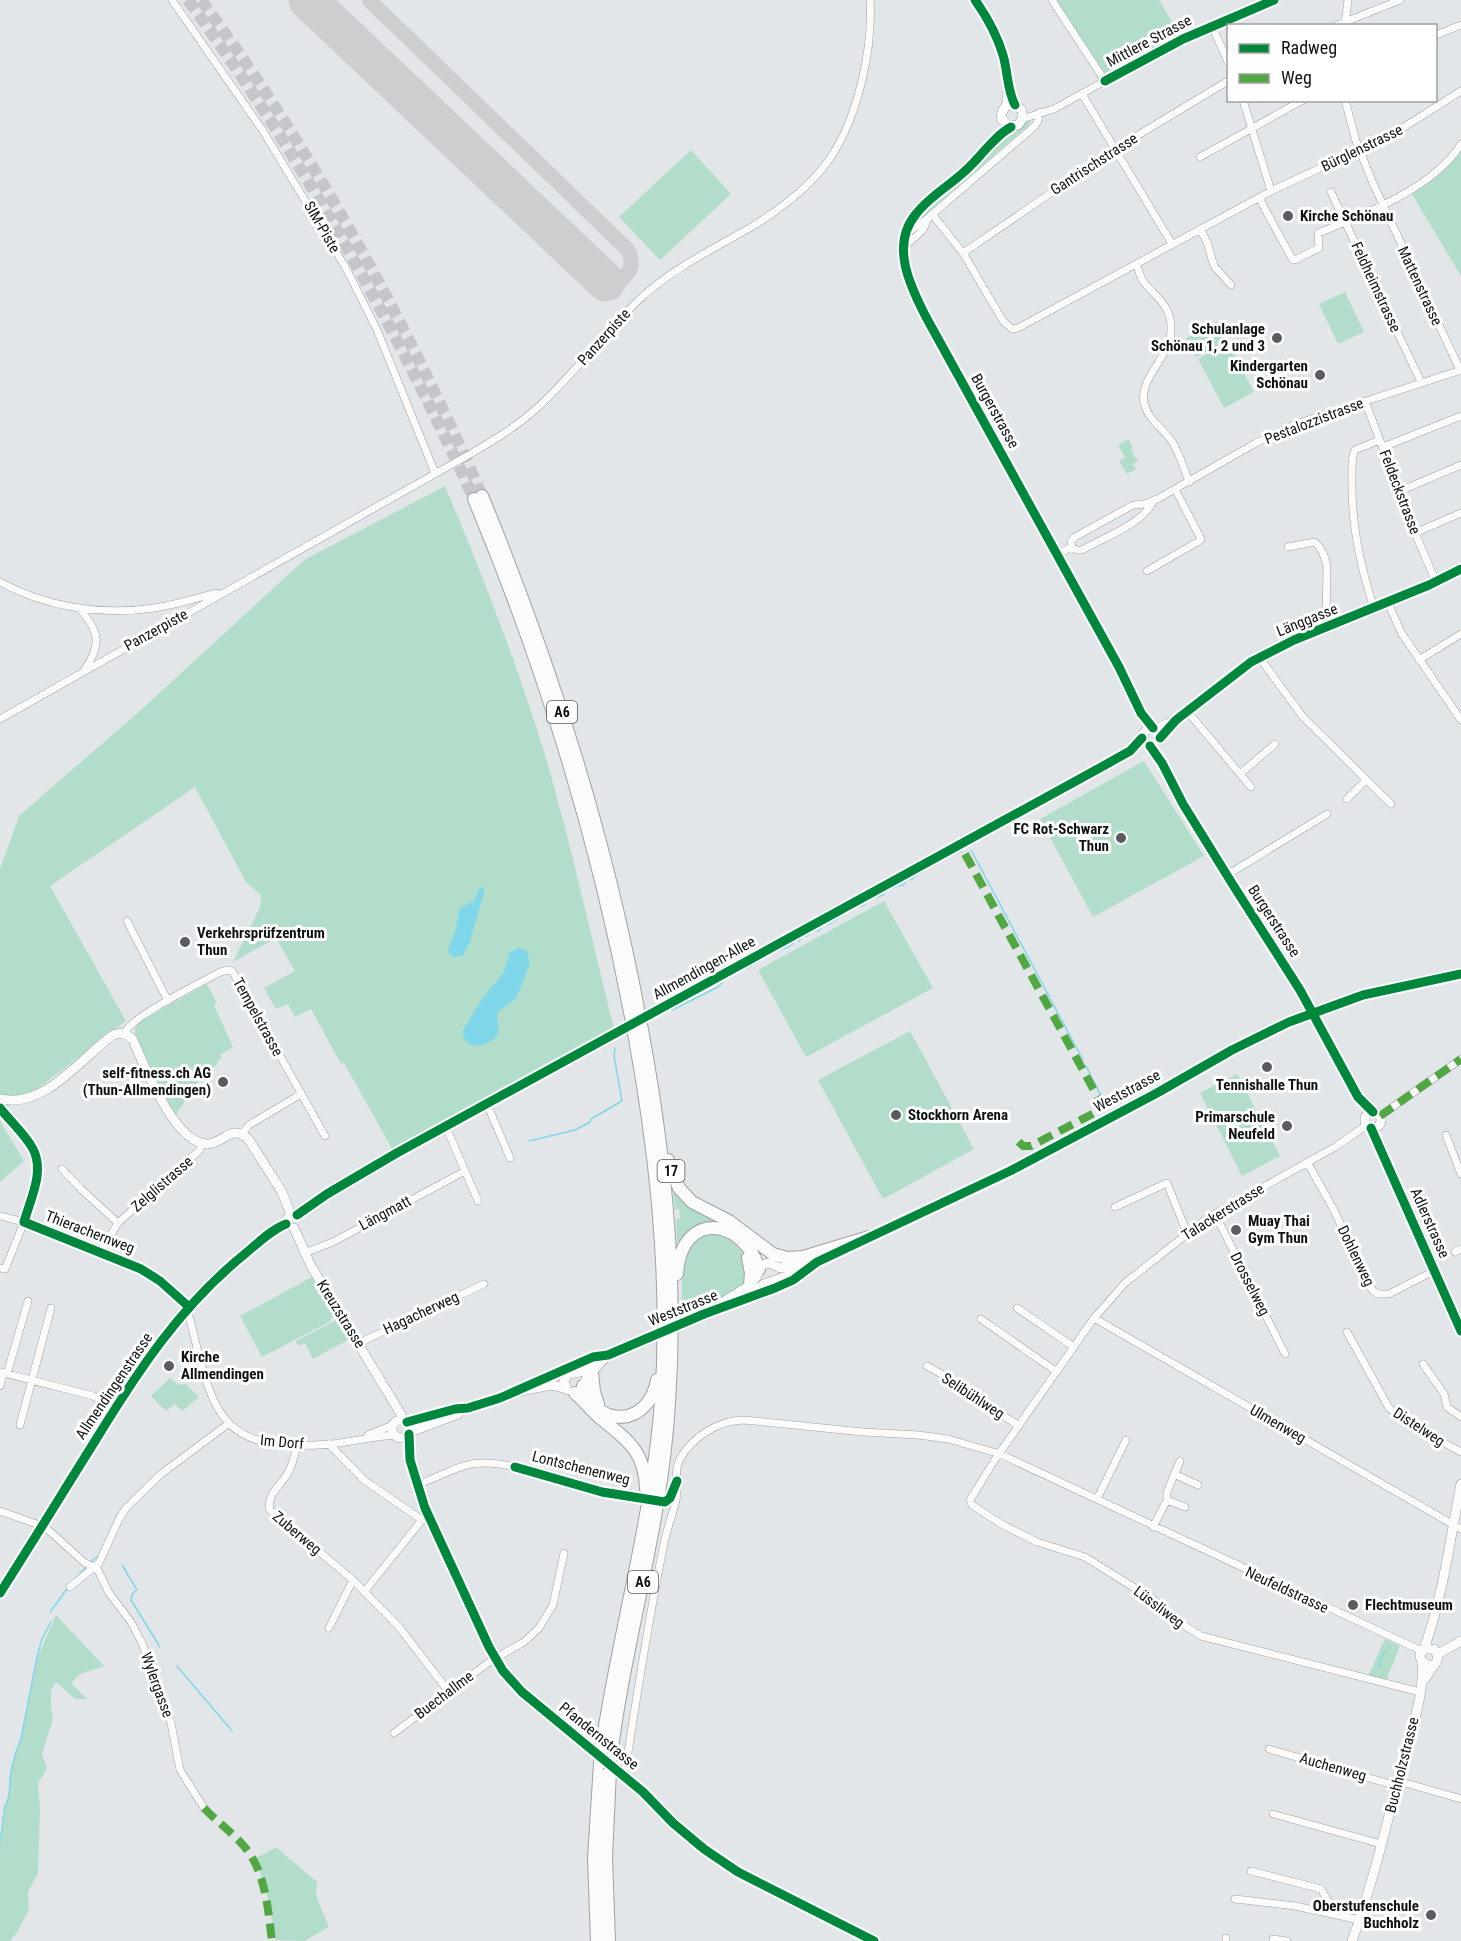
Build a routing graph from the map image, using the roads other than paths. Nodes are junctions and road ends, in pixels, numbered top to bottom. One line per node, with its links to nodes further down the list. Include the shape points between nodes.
1 (172, 0): 49 (street, SIM-Piste, via 263,131 351,279 377,330)
2 (870, 0): 49 (street, Panzerpiste, via 870,29 860,85 840,142 818,173 780,208 688,262 643,296 523,420)
3 (975, 0): 20 (main road, via 1000,44)
4 (1052, 0): 13 (street)
5 (1274, 0): 9 (street, Mittlere Strasse)
6 (1348, 0): 8 (street)
7 (1400, 0): 8 (street)
8 (1345, 23)
9 (1212, 26): 12 (street); 13 (street, Mittlere Strasse)
10 (1461, 26): 11 (street)
11 (1437, 35)
12 (1227, 61)
13 (1105, 81): 16 (street, Mittlere Strasse)
14 (1227, 82): 27 (street, Gantrischstrasse)
15 (1461, 91): 28 (street, Bürglenstrasse, via 1402,129)
16 (1082, 93): 21 (street, Mittlere Strasse, via 1054,109); 27 (street)
17 (1244, 102): 24 (street)
18 (1299, 102): 24 (street)
19 (1347, 102): 28 (street, Mattenstrasse)
20 (1016, 110): 21 (street, Mittlere Strasse); 22 (main road, Burgerstrasse, via 1002,112); 23 (main road, Burgerstrasse, via 1018,125)
21 (1040, 112): 34 (street, via 1034,127)
22 (1002, 121): 23 (main road); 25 (main road, Burgerstrasse)
23 (1011, 127): 25 (main road, Burgerstrasse)
24 (1252, 129): 29 (street); 30 (street)
25 (994, 140): 37 (main road, Burgerstrasse, via 918,212)
26 (1461, 144): 33 (street, via 1448,162 1426,180)
27 (1115, 150): 38 (street); 40 (street, Gantrischstrasse)
28 (1359, 150): 30 (street, Bürglenstrasse); 33 (street, Mattenstrasse)
29 (1200, 157)
30 (1271, 191): 32 (street, Bürglenstrasse)
31 (1331, 192): 35 (street, Feldheimstrasse)
32 (1259, 198): 35 (street, via 1293,260 1318,248 1318,233); 36 (street, Bürglenstrasse)
33 (1382, 205): 35 (street); 43 (street, Mattenstrasse)
34 (930, 216): 37 (street); 39 (street, via 923,230); 40 (street)
35 (1346, 221): 44 (street, Feldheimstrasse)
36 (1200, 229): 38 (street, Bürglenstrasse); 42 (street, via 1214,266)
37 (905, 235): 39 (main road, Burgerstrasse)
38 (1172, 244): 41 (street, Bürglenstrasse)
39 (903, 248): 60 (main road, Burgerstrasse, via 908,275 920,304)
40 (963, 253): 41 (street, Bürglenstrasse, via 1003,321 1012,329)
41 (1137, 264): 50 (street, via 1142,278 1166,307 1171,331 1166,352 1146,386 1145,404 1151,418 1174,445)
42 (1232, 285)
43 (1461, 370): 44 (street, Pestalozzistrasse)
44 (1421, 382): 45 (street, Pestalozzistrasse)
45 (1365, 401): 47 (street, Feldeckstrasse); 50 (street, Pestalozzistrasse, via 1274,434)
46 (1461, 416): 47 (street)
47 (1381, 443): 52 (street, Feldeckstrasse); 68 (street, via 1355,450 1353,463 1352,509 1363,573)
48 (1461, 465): 52 (street)
49 (435, 473): 65 (street, Panzerpiste)
50 (1189, 482): 51 (street, Pestalozzistrasse)
51 (1175, 489): 53 (street, Pestalozzistrasse); 62 (street, via 1201,538)
52 (1400, 491): 57 (street, Feldeckstrasse)
53 (1153, 502): 54 (street, Pestalozzistrasse); 56 (street, Pestalozzistrasse)
54 (1133, 505): 56 (street, via 1141,510); 58 (street, Pestalozzistrasse, via 1075,537)
55 (1461, 513): 57 (street)
56 (1140, 518): 58 (street, Pestalozzistrasse, via 1082,550)
57 (1415, 533): 64 (street, Feldeckstrasse)
58 (1072, 547): 60 (street, Pestalozzistrasse)
59 (1288, 547): 69 (street, Länggasse, via 1314,542 1326,557)
60 (1057, 554): 77 (main road, Burgerstrasse, via 1119,667)
61 (1461, 569): 64 (main road, Länggasse)
62 (1147, 571)
63 (0, 582): 67 (street, Panzerpiste, via 28,595)
64 (1436, 582): 66 (main road, Länggasse)
65 (229, 590): 67 (street, Panzerpiste, via 153,608); 73 (street, Panzerpiste)
66 (1388, 603): 68 (main road, Länggasse); 72 (street)
67 (79, 608): 73 (street, via 96,634 95,653)
68 (1374, 608): 69 (main road, Länggasse)
69 (1327, 627): 71 (main road, Länggasse)
70 (1461, 634): 72 (street)
71 (1259, 657): 74 (main road, Länggasse); 80 (street, via 1303,717)
72 (1419, 660): 76 (street)
73 (84, 671): 75 (street, Panzerpiste)
74 (1187, 711): 77 (main road, Länggasse); 79 (street)
75 (0, 718)
76 (1461, 720)
77 (1151, 737): 85 (main road, Burgerstrasse, via 1183,804); 94 (main road, Allmendingen-Allee, bridge)
78 (1275, 744): 79 (street)
79 (1240, 774): 81 (street)
80 (1366, 780): 82 (street); 83 (street)
81 (1251, 787)
82 (1347, 799)
83 (1391, 804)
84 (1327, 813): 85 (street, Burgerstrasse)
85 (1227, 875): 89 (main road, Burgerstrasse)
86 (126, 921): 88 (street)
87 (1461, 974): 89 (main road, Weststrasse, via 1375,991)
88 (168, 1001): 90 (street, Tempelstrasse, via 130,1024); 92 (street, Tempelstrasse, via 220,972 233,972)
89 (1313, 1012): 97 (main road, Burgerstrasse); 116 (main road, Weststrasse, via 1232,1050 1010,1171)
90 (124, 1034): 93 (main road, Tempelstrasse, via 110,1037 39,1094 15,1101); 102 (main road, via 133,1040 167,1110 191,1137)
91 (1461, 1059): 97 (street, Talackerstrasse)
92 (301, 1094): 99 (street, via 249,1125); 101 (street, Tempelstrasse)
93 (0, 1099)
94 (487, 1104): 98 (main road, Allmendingen-Allee); 103 (street)
95 (0, 1108): 113 (street, Thierachernweg, via 32,1147 37,1162 36,1181)
96 (656, 1115): 117 (highway, 17, via 679,1188 692,1202 732,1223); 139 (highway, A6, via 669,1230); 139 (highway, A6, via 628,956 591,806 544,658 478,498 549,698 615,938 653,1154)
97 (1373, 1121): 104 (street, Talackerstrasse); 124 (main road, Adlerstrasse)
98 (446, 1127): 106 (street); 112 (main road, Allmendingen-Allee, via 355,1177)
99 (242, 1134): 102 (main road); 112 (main road, via 252,1143 279,1188)
100 (1446, 1135): 107 (street)
101 (325, 1136)
102 (203, 1143): 114 (street, Zelglistrasse, via 199,1151)
103 (510, 1158)
104 (1307, 1162): 110 (street, Talackerstrasse); 124 (street, Dohlenweg, via 1373,1291 1389,1294)
105 (62, 1168): 114 (street, Zelglistrasse)
106 (465, 1171): 108 (street); 119 (street, Längmatt, via 333,1242)
107 (1461, 1174)
108 (478, 1201)
109 (1115, 1207): 115 (street, via 1167,1183)
110 (1215, 1214): 115 (street, Talackerstrasse); 142 (street, Drosselweg)
111 (0, 1216): 113 (street)
112 (292, 1221): 119 (main road, Kreuzstrasse); 132 (main road, Allmendingenstrasse, via 222,1272)
113 (24, 1222): 118 (street, Thierachernweg); 121 (street, Thierachernweg, via 5,1269)
114 (118, 1222): 118 (street, Zelglistrasse)
115 (1187, 1233): 135 (street, Talackerstrasse, via 1132,1275)
116 (869, 1237): 117 (highway, via 792,1258 773,1254); 120 (main road, Weststrasse)
117 (745, 1240): 122 (highway); 128 (highway); 139 (highway, via 727,1230 711,1228 696,1233 685,1244 677,1269 677,1298)
118 (100, 1252): 132 (street, Thierachernweg, via 149,1273)
119 (304, 1253): 140 (main road, Kreuzstrasse)
120 (817, 1262): 122 (main road, Weststrasse); 123 (main road, Weststrasse)
121 (0, 1268)
122 (766, 1268): 125 (main road, via 778,1274); 126 (main road, via 761,1280); 128 (main road, Weststrasse)
123 (805, 1271): 125 (main road, Weststrasse); 130 (main road)
124 (1434, 1271): 137 (main road, Adlerstrasse)
125 (776, 1280): 126 (main road, Weststrasse)
126 (766, 1283): 130 (main road, Weststrasse)
127 (484, 1284): 140 (street, Hagacherweg)
128 (750, 1285): 134 (main road, Weststrasse)
129 (27, 1301): 148 (street)
130 (741, 1301): 134 (main road, Weststrasse)
131 (51, 1308): 151 (street)
132 (187, 1308): 157 (main road, Allmendingenstrasse); 160 (street, Im Dorf, via 211,1395)
133 (1017, 1308): 141 (street)
134 (704, 1314): 143 (main road, Weststrasse, bridge)
135 (1094, 1318): 141 (street, Talackerstrasse); 186 (street, Ulmenweg)
136 (981, 1319): 147 (street)
137 (1461, 1331)
138 (1347, 1332): 170 (street, Distelweg, via 1389,1408)
139 (668, 1335): 158 (highway, via 658,1351 656,1385 651,1398 632,1415); 188 (highway, A6); 204 (highway, A6, via 668,1425 662,1477)
140 (359, 1343): 156 (main road, Kreuzstrasse)
141 (1074, 1347): 147 (street, Talackerstrasse)
142 (1285, 1354)
143 (608, 1355): 146 (main road, Weststrasse); 149 (main road, Weststrasse); 152 (main road, Weststrasse, via 593,1357)
144 (1423, 1364): 159 (street, via 1444,1394 1447,1407)
145 (927, 1366): 163 (street, Selibühlweg)
146 (592, 1372): 154 (main road, Weststrasse); 158 (highway, via 596,1400)
147 (1057, 1372): 163 (street, Talackerstrasse)
148 (4, 1373): 151 (street); 153 (street)
149 (577, 1373): 150 (main road, Weststrasse); 154 (main road, via 582,1377)
150 (566, 1375): 152 (main road, Weststrasse); 154 (main road, via 564,1381)
151 (31, 1380): 157 (street, via 93,1396); 162 (street)
152 (543, 1380): 155 (main road, Weststrasse)
153 (0, 1386)
154 (577, 1387): 155 (main road, Weststrasse, via 551,1385); 158 (highway, via 597,1408); 188 (highway, A6, via 592,1411 626,1438 641,1461 646,1489)
155 (515, 1392): 164 (main road, Weststrasse, via 457,1415)
156 (391, 1400): 161 (main road, Kreuzstrasse); 164 (main road, Kreuzstrasse)
157 (115, 1409): 184 (main road, Allmendingenstrasse)
158 (613, 1416)
159 (1461, 1417)
160 (228, 1424): 169 (street, Im Dorf, via 251,1439); 189 (street, via 161,1474 126,1508)
161 (394, 1424): 164 (main road, via 398,1421); 165 (main road); 166 (street, Im Dorf)
162 (20, 1425)
163 (1019, 1426): 171 (street, Talackerstrasse)
164 (407, 1427): 165 (main road, via 404,1437); 172 (main road, Pfandernstrasse)
165 (397, 1436): 166 (street, Im Dorf); 172 (main road, Pfandernstrasse)
166 (354, 1440): 168 (street, Im Dorf)
167 (1126, 1440): 179 (street)
168 (329, 1444): 169 (street, Im Dorf); 183 (street, via 364,1480)
169 (297, 1445): 190 (street, Zuberweg, via 290,1469 274,1490 268,1508)
170 (1461, 1452)
171 (1000, 1454): 179 (street, Neufeldstrasse); 200 (street, Lüssliweg, via 970,1500 1001,1524 1048,1546 1085,1557 1206,1638); 205 (street, via 918,1435 744,1420 725,1422 704,1434 686,1451 678,1466 677,1496 665,1540)
172 (410, 1460): 177 (main road, Pfandernstrasse)
173 (1180, 1461): 175 (street)
174 (515, 1467): 177 (street, Lontschenenweg, via 472,1462)
175 (1174, 1474): 178 (street); 180 (street)
176 (1461, 1484): 186 (main road)
177 (417, 1485): 183 (main road, Pfandernstrasse)
178 (1198, 1485)
179 (1097, 1499): 185 (street, Neufeldstrasse)
180 (1167, 1500): 181 (street); 185 (street)
181 (1185, 1507)
182 (0, 1511): 184 (street)
183 (425, 1519): 193 (street); 197 (main road, Pfandernstrasse)
184 (41, 1525): 189 (street, Wylergasse); 192 (main road, Allmendingenstrasse)
185 (1154, 1527): 196 (street, Neufeldstrasse)
186 (1457, 1527): 196 (main road, via 1431,1632)
187 (564, 1553): 197 (street, Buechallme, via 547,1617 532,1636)
188 (640, 1556): 204 (highway, A6, via 614,1678)
189 (95, 1567): 191 (street); 208 (street, Wylergasse, via 142,1643 171,1723 180,1770)
190 (353, 1580): 193 (street, Zuberweg); 194 (street)
191 (70, 1587)
192 (1, 1590)
193 (364, 1592): 201 (street, Zuberweg, via 399,1627)
194 (329, 1628)
195 (1461, 1641): 196 (main road)
196 (1430, 1651): 198 (main road, Buchholzstrasse, via 1420,1657); 199 (main road, Buchholzstrasse, via 1437,1661)
197 (495, 1659): 201 (street, Buechallme); 205 (main road, Pfandernstrasse, via 527,1696)
198 (1422, 1662): 199 (main road); 200 (main road, Buchholzstrasse)
199 (1433, 1665): 200 (main road, Buchholzstrasse)
200 (1420, 1688): 206 (main road, Buchholzstrasse)
201 (449, 1692): 202 (street, Buechallme)
202 (394, 1733)
203 (1269, 1749): 206 (street, Auchenweg)
204 (605, 1761): 215 (highway, A6, via 594,1845); 216 (highway, A6)
205 (622, 1775): 217 (main road, Pfandernstrasse, via 721,1862)
206 (1397, 1783): 207 (street, Auchenweg); 210 (main road, Buchholzstrasse)
207 (1461, 1799)
208 (204, 1808)
209 (1273, 1814): 210 (street)
210 (1381, 1844): 213 (main road, Buchholzstrasse)
211 (1251, 1871): 213 (street, via 1321,1889 1332,1908)
212 (1235, 1899): 213 (street)
213 (1360, 1918): 219 (main road, Buchholzstrasse)
214 (1273, 1940): 218 (street)
215 (597, 1941)
216 (609, 1941)
217 (874, 1941)
218 (1287, 1941)
219 (1352, 1941)

